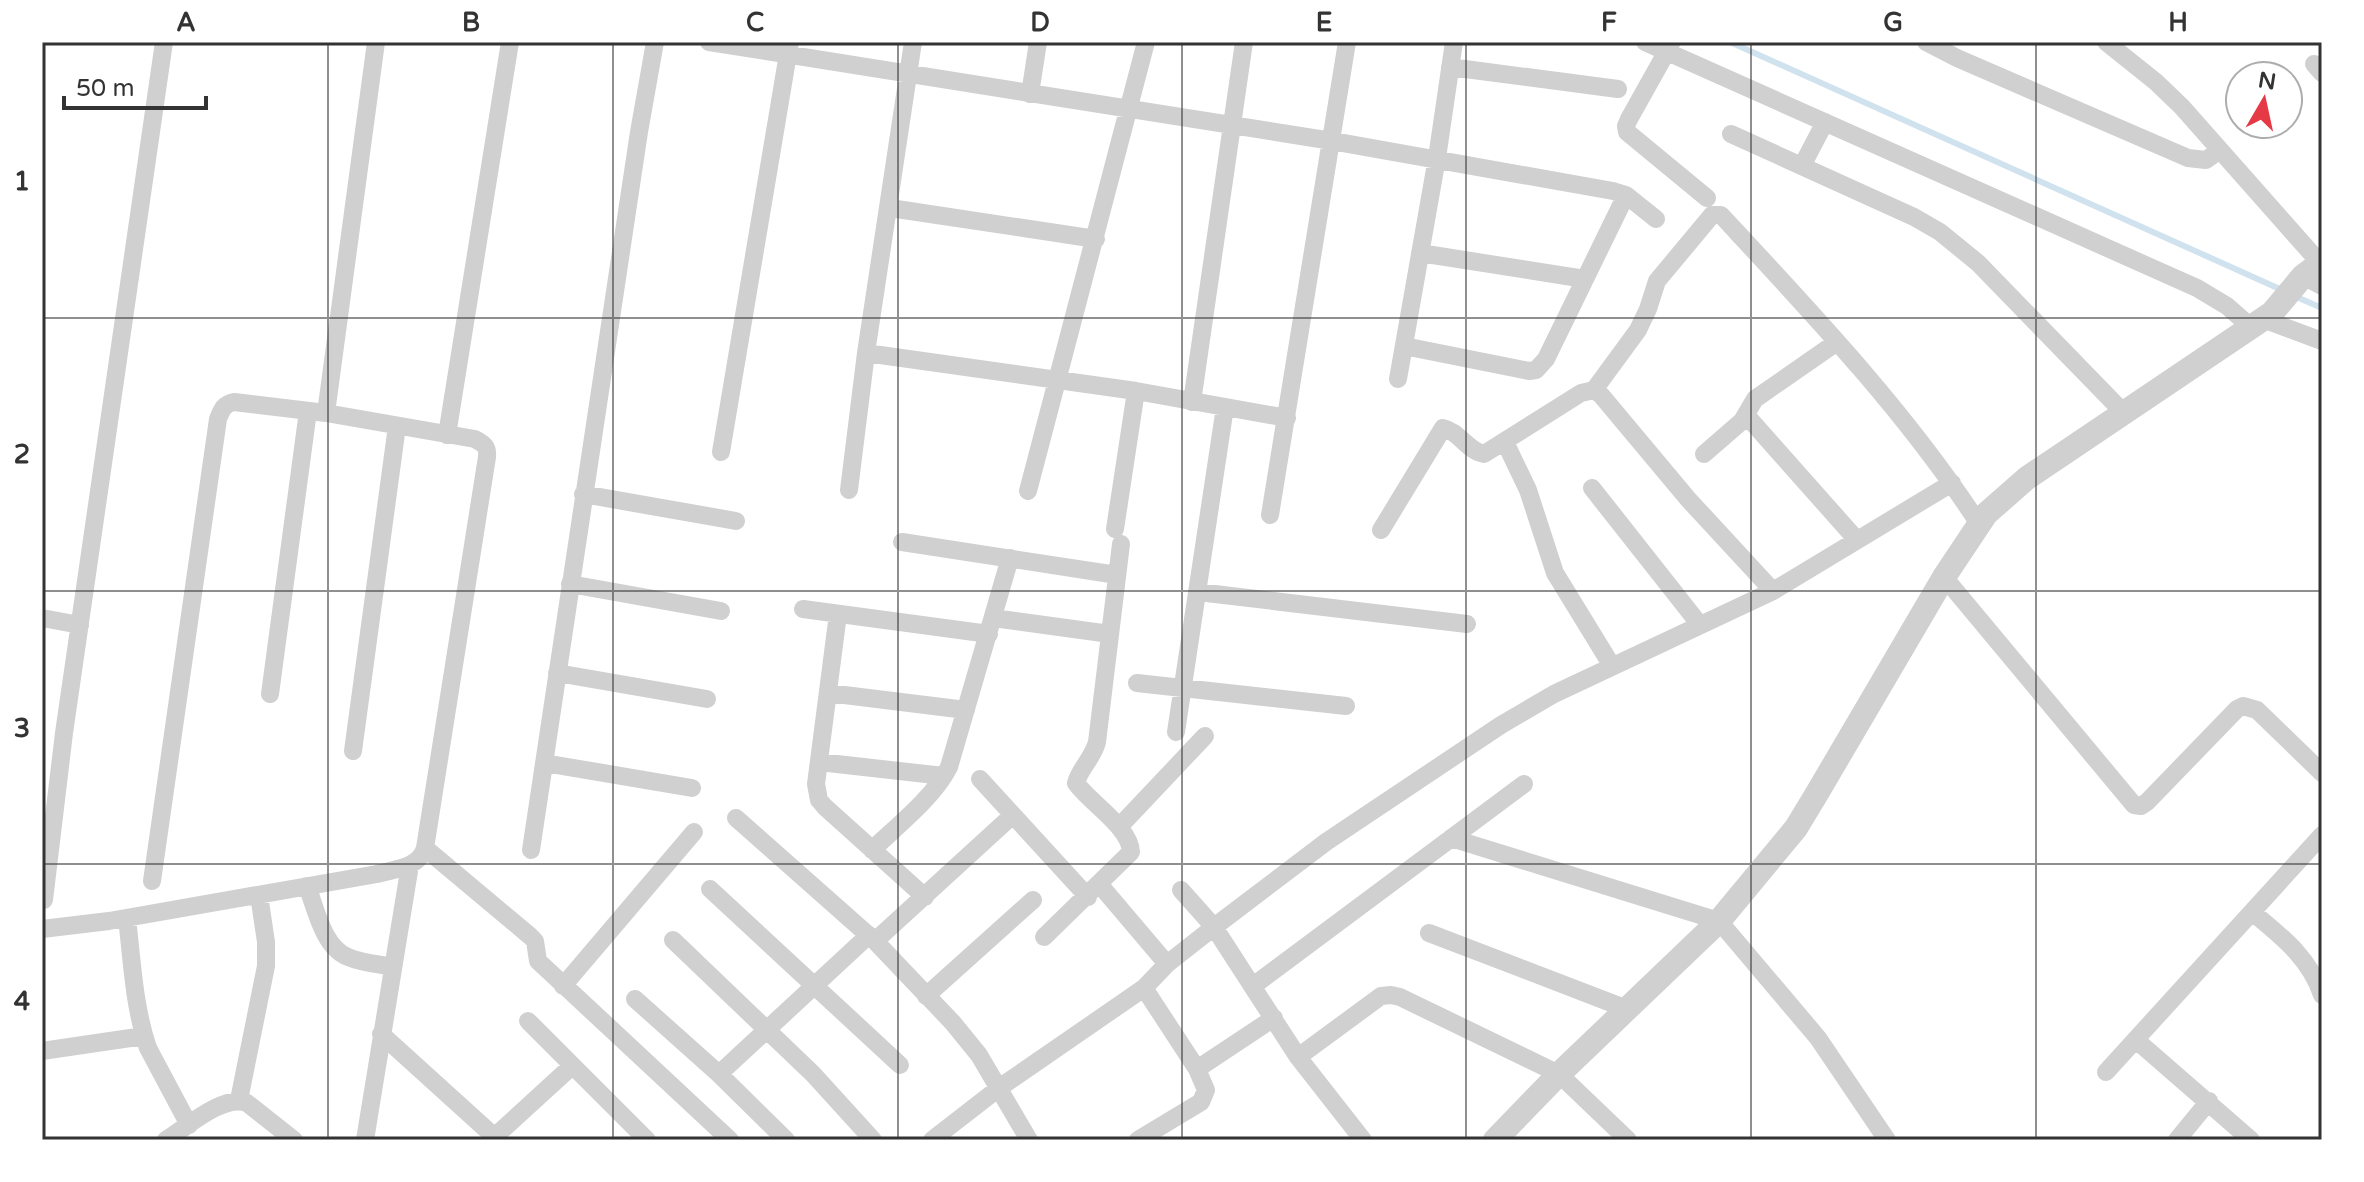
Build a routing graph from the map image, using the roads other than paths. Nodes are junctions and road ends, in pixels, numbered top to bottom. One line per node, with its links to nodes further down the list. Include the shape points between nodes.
1 (164, 42): 80 (street)
2 (376, 42): 49 (street)
3 (510, 42): 54 (street)
4 (655, 42): 62 (street)
5 (709, 42): 16 (street)
6 (913, 42): 19 (street)
7 (1038, 42): 21 (street)
8 (1146, 42): 22 (street)
9 (1244, 42): 24 (street)
10 (1347, 42): 26 (street)
11 (1454, 42): 18 (street)
12 (1645, 42): 15 (street)
13 (1926, 42): 17 (street)
14 (2106, 42): 27 (street, via 2165,90)
15 (1669, 47): 23 (street); 31 (street, via 1627,132)
16 (789, 49): 19 (street); 56 (street)
17 (1962, 50): 27 (street, via 2188,158 2206,160)
18 (1450, 67): 20 (street); 28 (street)
19 (909, 74): 21 (street); 32 (street)
20 (1618, 89)
21 (1030, 94): 22 (street)
22 (1127, 110): 24 (street); 34 (street)
23 (1825, 122): 29 (street); 38 (street)
24 (1232, 125): 26 (street); 47 (street)
25 (1731, 134): 29 (street)
26 (1332, 141): 28 (street); 52 (street)
27 (2220, 150): 36 (street)
28 (1437, 158): 30 (street); 35 (street)
29 (1802, 166): 50 (street, via 1950,239)
30 (1626, 195): 33 (street); 37 (street)
31 (1707, 198)
32 (890, 208): 34 (street); 42 (street)
33 (1656, 219)
34 (1096, 239): 44 (street)
35 (1420, 253): 37 (street); 41 (street)
36 (2313, 275): 38 (street)
37 (1585, 279): 41 (street, via 1536,370)
38 (2262, 320): 39 (street); 50 (street)
39 (2322, 341)
40 (1837, 342): 45 (street, via 1721,215 1712,215 1657,281 1638,330); 51 (street, via 1755,399); 58 (street)
41 (1404, 346): 43 (street)
42 (866, 353): 44 (street); 60 (street)
43 (1398, 379)
44 (1057, 380): 46 (street); 61 (street)
45 (1594, 390): 55 (street); 73 (street)
46 (1136, 391): 47 (street); 70 (street)
47 (1192, 402): 48 (street)
48 (1225, 407): 52 (street); 74 (street)
49 (317, 412): 53 (street); 89 (street); 113 (street, via 234,402 222,408 218,419)
50 (2123, 412): 65 (street, via 2027,478)
51 (1746, 415): 57 (street); 67 (street)
52 (1287, 418): 63 (street)
53 (397, 426): 54 (street); 95 (street)
54 (447, 435): 109 (street, via 484,443 487,457)
55 (1505, 442): 66 (street, via 1480,454 1443,428); 84 (street, via 1522,475 1555,573)
56 (721, 452)
57 (1704, 454)
58 (1952, 483): 65 (street); 67 (street)
59 (1592, 488): 81 (street)
60 (849, 490)
61 (1028, 491)
62 (583, 494): 64 (street); 72 (street)
63 (1270, 515)
64 (736, 521)
65 (1979, 524): 71 (street)
66 (1381, 530)
67 (1856, 539): 73 (street)
68 (902, 542): 69 (street)
69 (1010, 558): 70 (street); 82 (street)
70 (1117, 575): 83 (street)
71 (1944, 577): 98 (street, via 2134,805 2147,802 2243,706 2257,710); 124 (street, via 1796,828)
72 (570, 584): 76 (street); 85 (street)
73 (1773, 591): 81 (street)
74 (1198, 592): 79 (street); 87 (street)
75 (803, 609): 77 (street)
76 (721, 611)
77 (838, 614): 82 (street); 88 (street)
78 (42, 618): 80 (street)
79 (1467, 624)
80 (80, 625): 120 (street)
81 (1700, 625): 84 (street)
82 (991, 626): 83 (street); 92 (street)
83 (1110, 634): 105 (street, via 1095,749 1076,783)
84 (1612, 666): 125 (street, via 1554,694 1429,771)
85 (557, 673): 90 (street); 97 (street)
86 (1137, 683): 87 (street)
87 (1183, 688): 91 (street); 93 (street)
88 (828, 693): 92 (street); 96 (street)
89 (270, 694)
90 (707, 699)
91 (1346, 706)
92 (966, 710): 99 (street)
93 (1176, 732)
94 (1205, 736): 105 (street)
95 (353, 751)
96 (819, 762): 99 (street); 111 (street, via 819,800)
97 (544, 763): 102 (street); 110 (street)
98 (2322, 773)
99 (944, 776): 111 (street)
100 (980, 779): 103 (street)
101 (1524, 784): 108 (street)
102 (692, 788)
103 (1013, 815): 117 (street); 119 (street)
104 (736, 818): 129 (street)
105 (1119, 827): 117 (street, via 1131,852)
106 (694, 832): 133 (street)
107 (2322, 835): 122 (street)
108 (1451, 838): 124 (street); 134 (street)
109 (425, 848): 112 (street, via 421,859); 133 (street, via 530,936 538,961)
110 (531, 850)
111 (872, 850): 119 (street)
112 (410, 865): 114 (street); 132 (street)
113 (152, 881)
114 (307, 886): 118 (street); 132 (street, via 337,951)
115 (710, 889): 135 (street)
116 (1181, 890): 125 (street)
117 (1094, 891): 128 (street); 131 (street)
118 (259, 895): 123 (street); 156 (street, via 266,966)
119 (925, 897): 129 (street)
120 (44, 900)
121 (1033, 900): 138 (street)
122 (2252, 912): 137 (street, via 2293,946); 146 (street)
123 (127, 918): 126 (street); 145 (street)
124 (1719, 921): 140 (street); 173 (street, via 1818,1038)
125 (1214, 927): 131 (street); 134 (street)
126 (42, 929)
127 (1429, 933): 140 (street)
128 (1044, 937)
129 (872, 938): 135 (street); 138 (street)
130 (673, 940): 143 (street)
131 (1167, 964): 136 (street)
132 (393, 967): 144 (street)
133 (563, 986): 164 (street)
134 (1253, 986): 141 (street)
135 (815, 987): 143 (street); 149 (street)
136 (1144, 988): 151 (street); 155 (street)
137 (2322, 995)
138 (926, 996): 155 (street, via 965,1037)
139 (635, 999): 153 (street)
140 (1627, 1009): 154 (street)
141 (1274, 1018): 148 (street); 151 (street)
142 (528, 1021): 150 (street)
143 (767, 1031): 153 (street); 166 (street)
144 (381, 1034): 159 (street); 162 (street)
145 (144, 1036): 147 (street); 158 (street)
146 (2136, 1040): 152 (street); 157 (street)
147 (42, 1051)
148 (1298, 1057): 154 (street, via 1381,996 1391,995); 170 (street)
149 (900, 1065)
150 (572, 1066): 159 (street); 163 (street)
151 (1197, 1069): 169 (street, via 1206,1090 1201,1102)
152 (2106, 1072)
153 (719, 1074): 165 (street)
154 (1559, 1074): 171 (street); 172 (street)
155 (999, 1088): 167 (street); 168 (street)
156 (239, 1100): 158 (street, via 222,1104); 161 (street)
157 (2209, 1101): 174 (street); 175 (street)
158 (189, 1125): 160 (street)
159 (495, 1139)
160 (166, 1140)
161 (294, 1140)
162 (365, 1140)
163 (647, 1140)
164 (730, 1140)
165 (786, 1140)
166 (873, 1140)
167 (932, 1140)
168 (1029, 1140)
169 (1138, 1140)
170 (1363, 1140)
171 (1495, 1140)
172 (1628, 1140)
173 (1887, 1140)
174 (2177, 1140)
175 (2251, 1140)

